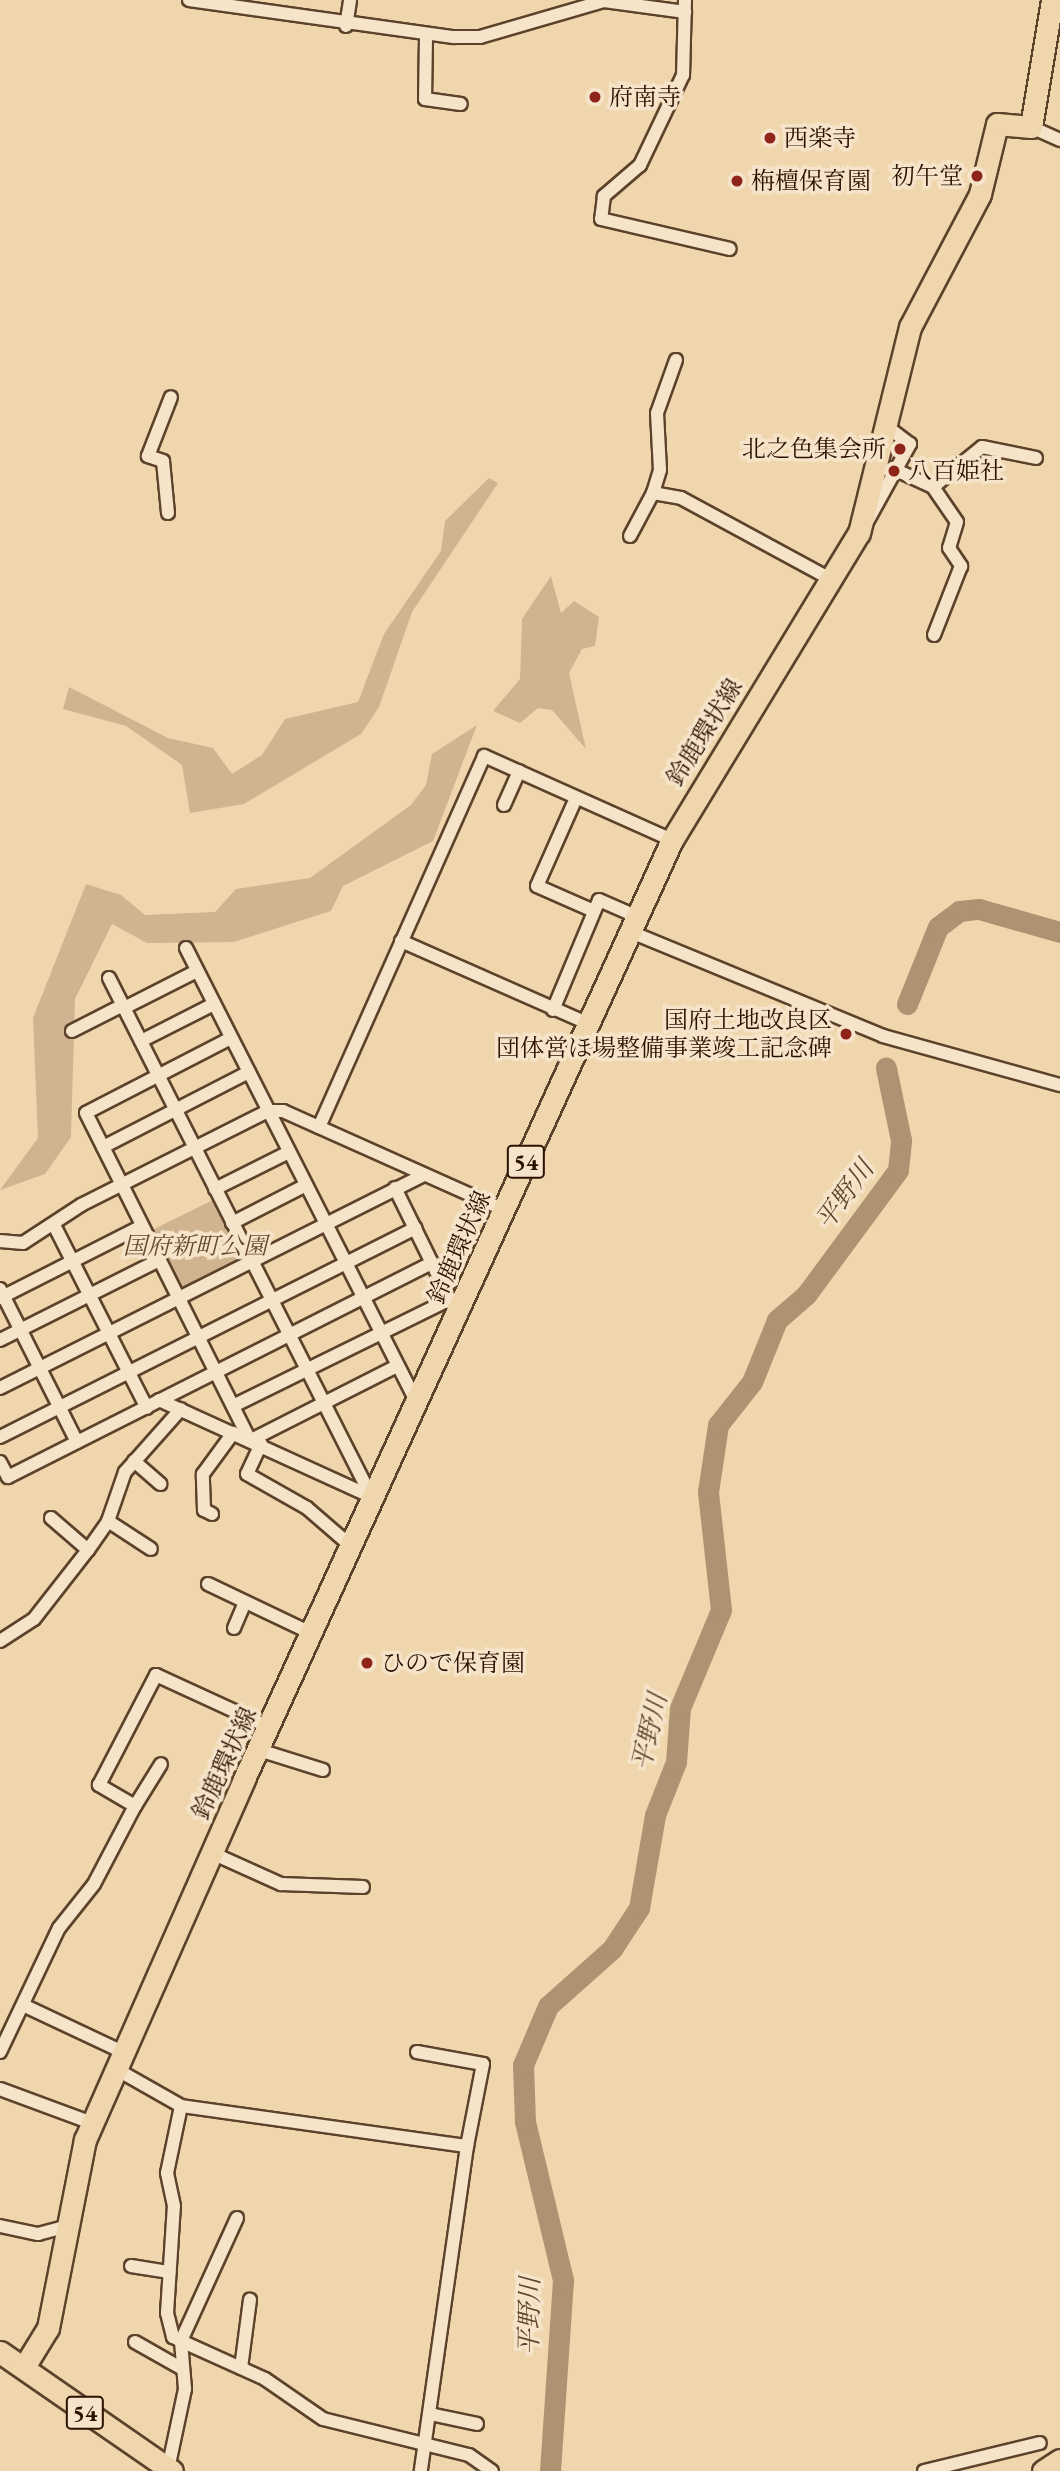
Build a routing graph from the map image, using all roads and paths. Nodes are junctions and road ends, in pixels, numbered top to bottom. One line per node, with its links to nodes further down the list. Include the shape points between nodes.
1 (189, 0): 5 (street)
2 (350, 0): 5 (street)
3 (1052, 0): 7 (main road)
4 (685, 6): 6 (street, via 604,1 480,37); 11 (street, via 683,75 640,165 604,196 601,219)
5 (346, 26): 6 (street)
6 (426, 37): 8 (street, via 425,99)
7 (1051, 44): 9 (main road)
8 (461, 104)
9 (1031, 127): 10 (street); 14 (main road, 鈴鹿環状線 / 54, via 997,124 980,194 910,327)
10 (1060, 140)
11 (730, 249)
12 (676, 360): 18 (street, via 657,414 660,470)
13 (171, 397): 19 (street, via 148,456 163,461)
14 (883, 424): 16 (street, via 910,439); 20 (main road, 鈴鹿環状線 / 54)
15 (1036, 458): 17 (street, via 982,447)
16 (896, 470): 17 (street); 20 (street)
17 (933, 486): 23 (street, via 957,522 949,548 961,566)
18 (653, 493): 21 (street); 22 (street, via 681,498)
19 (168, 513)
20 (859, 533): 22 (main road, 鈴鹿環状線 / 54)
21 (630, 536)
22 (832, 580): 27 (main road, 鈴鹿環状線 / 54)
23 (934, 635)
24 (519, 771): 25 (street); 26 (street); 30 (street, via 484,756)
25 (576, 798): 27 (street); 28 (street, via 537,886)
26 (505, 804)
27 (671, 840): 29 (main road, 鈴鹿環状線 / 54)
28 (594, 911): 29 (street, via 599,900); 36 (street)
29 (634, 924): 37 (main road, 鈴鹿環状線 / 54); 43 (street, via 883,1036)
30 (401, 941): 36 (street); 46 (street)
31 (186, 948): 32 (street)
32 (197, 971): 34 (street); 35 (street)
33 (109, 978): 35 (street)
34 (214, 1004): 39 (street); 40 (street)
35 (123, 1006): 38 (street); 40 (street)
36 (554, 1010): 37 (street)
37 (589, 1024): 55 (main road, 鈴鹿環状線 / 54)
38 (72, 1031)
39 (232, 1038): 41 (street); 42 (street)
40 (141, 1041): 42 (street)
41 (249, 1072): 44 (street); 45 (street)
42 (159, 1076): 44 (street); 47 (street, via 86,1113)
43 (1060, 1085)
44 (176, 1110): 47 (street); 48 (street)
45 (268, 1111): 46 (street); 48 (street); 49 (street)
46 (319, 1126): 50 (street)
47 (103, 1147): 51 (street)
48 (195, 1148): 51 (street); 54 (street)
49 (289, 1152): 52 (street); 54 (street)
50 (424, 1175): 53 (street); 55 (street)
51 (122, 1185): 58 (street); 59 (street)
52 (306, 1185): 56 (street); 57 (street)
53 (395, 1188): 57 (street); 60 (street)
54 (215, 1189): 56 (street)
55 (504, 1210): 72 (main road, 鈴鹿環状線 / 54)
56 (232, 1223): 64 (street)
57 (325, 1223): 64 (street); 65 (street)
58 (54, 1225): 61 (street, via 23,1243); 63 (street)
59 (142, 1226): 62 (street); 63 (street)
60 (415, 1228): 65 (street); 66 (street)
61 (0, 1241)
62 (159, 1260): 68 (street); 69 (street)
63 (72, 1261): 67 (street); 68 (street)
64 (251, 1261): 69 (street); 71 (street)
65 (345, 1263): 70 (street); 71 (street)
66 (432, 1263): 70 (street); 72 (street)
67 (1, 1294): 73 (street)
68 (90, 1295): 73 (street); 75 (street)
69 (179, 1298): 75 (street); 77 (street)
70 (363, 1298): 74 (street); 76 (street)
71 (272, 1301): 76 (street); 77 (street)
72 (454, 1305): 74 (street); 87 (main road, 鈴鹿環状線 / 54)
73 (20, 1330): 78 (street); 80 (street)
74 (380, 1332): 79 (street); 81 (street)
75 (109, 1333): 80 (street); 83 (street)
76 (289, 1335): 81 (street); 82 (street)
77 (198, 1338): 82 (street); 83 (street)
78 (0, 1340)
79 (397, 1366): 86 (street); 87 (street)
80 (39, 1368): 84 (street); 89 (street)
81 (306, 1369): 86 (street); 88 (street)
82 (215, 1372): 85 (street); 88 (street)
83 (129, 1373): 89 (street); 90 (street)
84 (0, 1388)
85 (159, 1401): 90 (street); 91 (street)
86 (323, 1403): 94 (street); 100 (street)
87 (417, 1403): 100 (main road, 鈴鹿環状線 / 54)
88 (233, 1406): 94 (street)
89 (59, 1408): 93 (street); 95 (street)
90 (147, 1408): 95 (street)
91 (181, 1409): 92 (street); 96 (street)
92 (233, 1433): 94 (street); 101 (street, via 202,1474 204,1510)
93 (0, 1437)
94 (254, 1441): 100 (street); 104 (street, via 247,1474 307,1508)
95 (77, 1442): 98 (street)
96 (134, 1461): 99 (street); 103 (street)
97 (0, 1462): 98 (street)
98 (4, 1479)
99 (160, 1484)
100 (372, 1497): 104 (main road, 鈴鹿環状線 / 54)
101 (212, 1514)
102 (51, 1518): 106 (street)
103 (108, 1521): 105 (street); 106 (street)
104 (352, 1547): 110 (main road, 鈴鹿環状線 / 54)
105 (151, 1549)
106 (88, 1550): 111 (street, via 34,1619)
107 (208, 1584): 108 (street)
108 (245, 1602): 109 (street); 110 (street)
109 (234, 1628)
110 (313, 1634): 112 (main road, 鈴鹿環状線 / 54)
111 (0, 1641)
112 (269, 1727): 113 (main road, 鈴鹿環状線 / 54); 116 (street, via 156,1675 99,1785)
113 (259, 1750): 115 (street); 117 (main road, 鈴鹿環状線 / 54)
114 (161, 1763): 116 (street)
115 (323, 1770)
116 (135, 1806): 119 (street, via 94,1884 59,1928)
117 (212, 1853): 118 (street, via 281,1884); 122 (main road, 鈴鹿環状線 / 54)
118 (363, 1887)
119 (23, 2005): 120 (street); 122 (street)
120 (0, 2052)
121 (416, 2052): 126 (street, via 484,2064)
122 (119, 2060): 124 (street); 125 (main road, 鈴鹿環状線 / 54)
123 (0, 2089): 125 (street)
124 (181, 2106): 126 (street); 131 (street, via 167,2173 174,2206)
125 (92, 2123): 129 (main road, 鈴鹿環状線 / 54)
126 (467, 2146): 139 (street)
127 (237, 2218): 133 (street)
128 (0, 2226): 129 (street, via 38,2234)
129 (65, 2227): 136 (main road, 鈴鹿環状線 / 54, via 48,2328)
130 (131, 2266): 131 (street)
131 (170, 2272): 133 (street, via 167,2314 173,2337)
132 (250, 2300): 138 (street)
133 (181, 2341): 137 (street); 138 (street)
134 (135, 2342): 137 (street)
135 (0, 2353): 136 (main road, 54)
136 (24, 2367): 144 (main road, 54)
137 (181, 2368): 144 (street, via 185,2389)
138 (241, 2368): 141 (street, via 323,2418 385,2438)
139 (430, 2414): 140 (street); 141 (street)
140 (477, 2424)
141 (426, 2443): 145 (street); 146 (street, via 469,2455)
142 (1040, 2443): 147 (street)
143 (1060, 2460): 148 (main road)
144 (170, 2470)
145 (421, 2471)
146 (492, 2471)
147 (924, 2471)
148 (1043, 2471)

